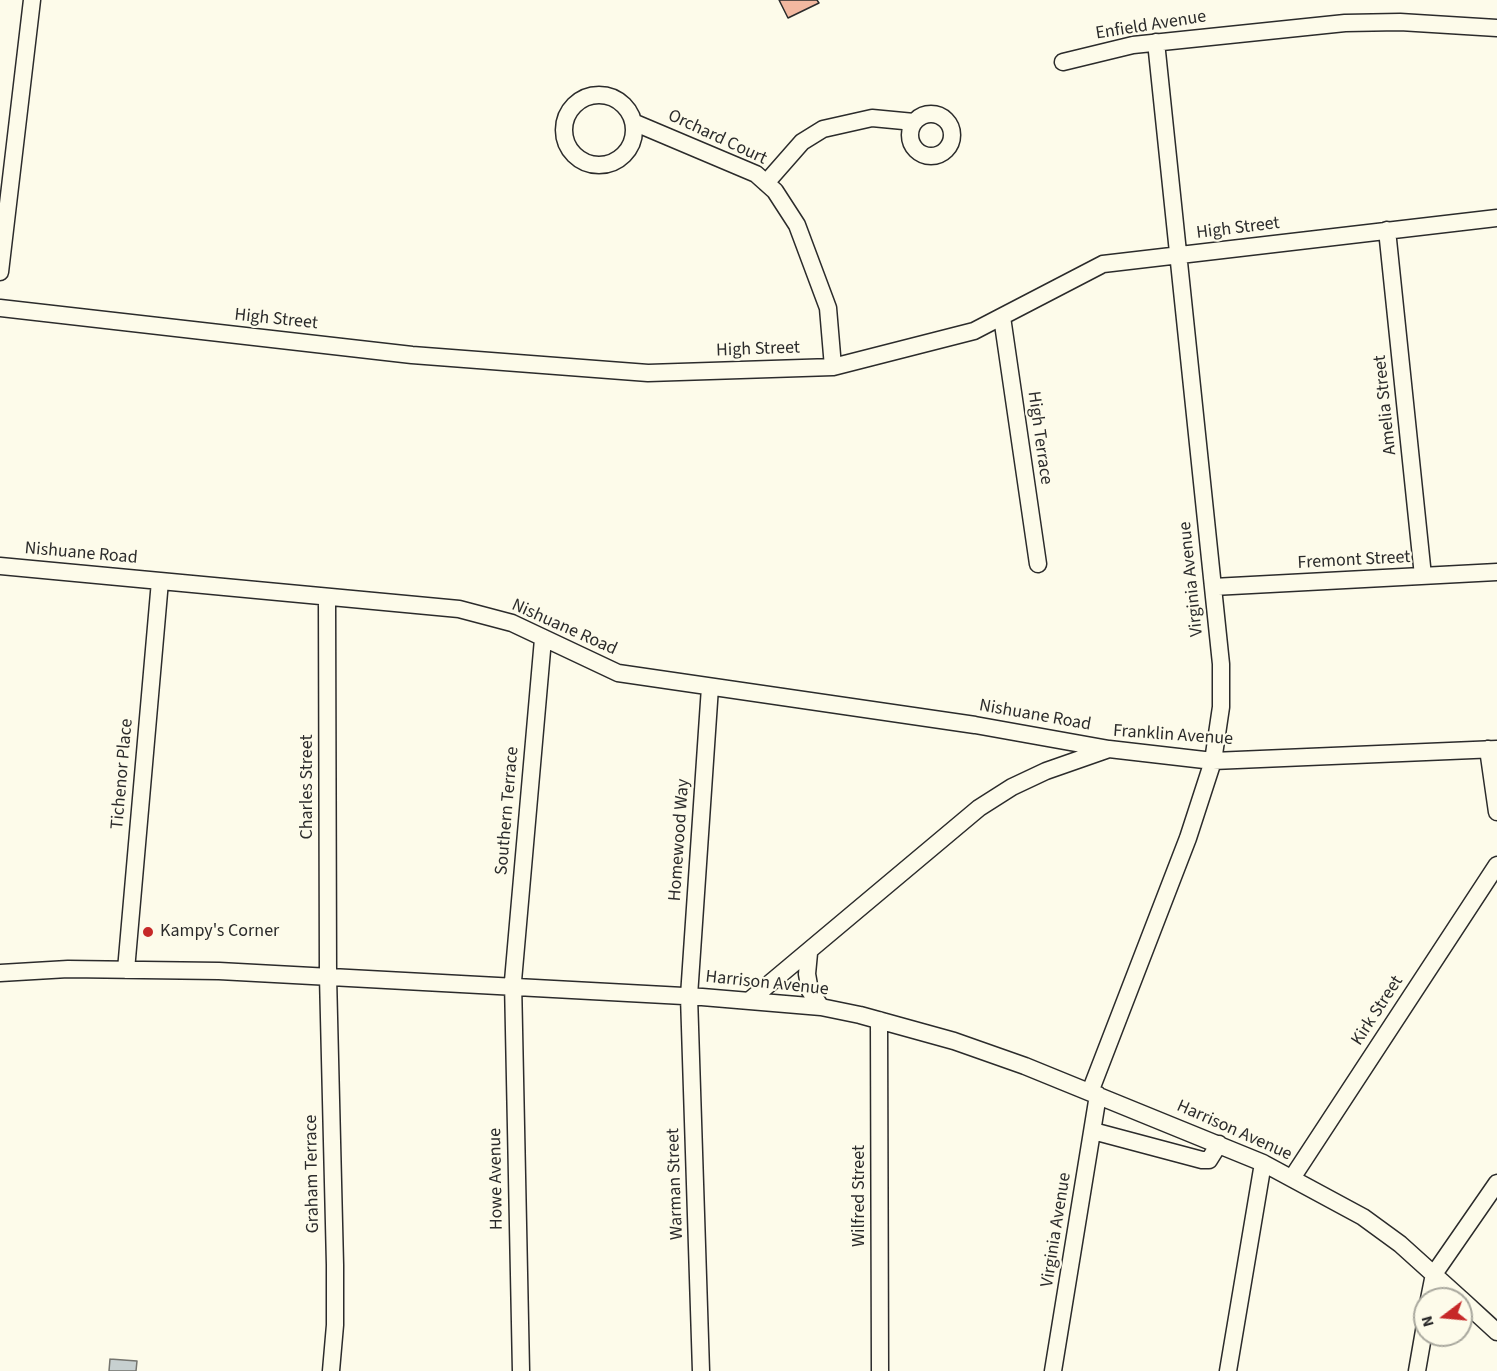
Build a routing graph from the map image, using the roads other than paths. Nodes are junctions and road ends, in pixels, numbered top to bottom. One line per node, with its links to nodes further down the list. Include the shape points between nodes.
1 (32, 0): 11 (street)
2 (1497, 28): 3 (street, Enfield Avenue, via 1346,22)
3 (1156, 42): 4 (street, Enfield Avenue); 10 (street, Virginia Avenue)
4 (1063, 62)
5 (633, 122): 5 (street, via 618,100 590,96 571,108 564,136 580,160 601,165 612,163 629,149); 7 (street, Orchard Court, via 756,174)
6 (914, 122): 7 (street, via 873,118 823,129 802,142)
7 (766, 183): 14 (street, Orchard Court, via 797,225 816,271 828,308)
8 (1497, 218): 9 (street, High Street)
9 (1387, 230): 10 (street, High Street); 18 (street, Amelia Street)
10 (1178, 256): 13 (street, High Street, via 1104,264); 20 (street, Virginia Avenue)
11 (0, 272)
12 (0, 308): 14 (street, High Street, via 412,355 648,373)
13 (1002, 317): 14 (street, High Street, via 974,331); 15 (street, High Terrace)
14 (833, 367)
15 (1038, 564)
16 (0, 566): 19 (street, Nishuane Road)
17 (1497, 572): 18 (street, Fremont Street)
18 (1423, 576): 20 (street, Fremont Street)
19 (160, 581): 21 (street, Nishuane Road); 30 (street, Tichenor Place)
20 (1213, 587): 26 (street, Virginia Avenue, via 1221,664 1221,707)
21 (327, 597): 22 (street, Nishuane Road, via 459,609 512,623); 32 (street, Charles Street)
22 (543, 639): 23 (street, Nishuane Road, via 618,673); 33 (street, Southern Terrace)
23 (710, 687): 24 (street, Nishuane Road, via 975,725); 34 (street, Homewood Way)
24 (1109, 749): 26 (street, Franklin Avenue); 29 (street, Franklin Avenue, via 1046,771 979,808)
25 (1492, 749): 26 (street, Franklin Avenue); 27 (street)
26 (1213, 761): 38 (street, Virginia Avenue)
27 (1497, 812)
28 (1497, 865): 42 (street, Kirk Street)
29 (808, 952): 35 (street, Franklin Avenue); 36 (street, via 810,991)
30 (126, 970): 31 (street, Harrison Avenue); 32 (street, Harrison Avenue)
31 (0, 973)
32 (328, 976): 33 (street, Harrison Avenue); 50 (street, Graham Terrace, via 335,1265)
33 (513, 987): 34 (street, Harrison Avenue); 51 (street, Howe Avenue)
34 (689, 996): 35 (street, Harrison Avenue); 52 (street, Warman Street)
35 (750, 1000): 36 (street, Harrison Avenue)
36 (821, 1007): 37 (street, Harrison Avenue)
37 (879, 1020): 38 (street, Harrison Avenue, via 954,1041); 53 (street, Wilfred Street)
38 (1094, 1094): 39 (street, Virginia Avenue); 40 (street, Harrison Avenue)
39 (1093, 1131): 40 (street, via 1202,1160 1209,1160); 54 (street, Virginia Avenue)
40 (1219, 1144): 41 (street, Harrison Avenue)
41 (1263, 1162): 42 (street, Harrison Avenue); 55 (street)
42 (1292, 1178): 44 (street, Harrison Avenue, via 1363,1217)
43 (1497, 1183): 44 (street)
44 (1434, 1274): 45 (street); 46 (street, Harrison Avenue)
45 (1432, 1287)
46 (1448, 1287)
47 (1473, 1310): 48 (street, Harrison Avenue)
48 (1497, 1332)
49 (1421, 1347): 56 (street)
50 (331, 1371)
51 (521, 1371)
52 (701, 1371)
53 (880, 1371)
54 (1053, 1371)
55 (1228, 1371)
56 (1417, 1371)

